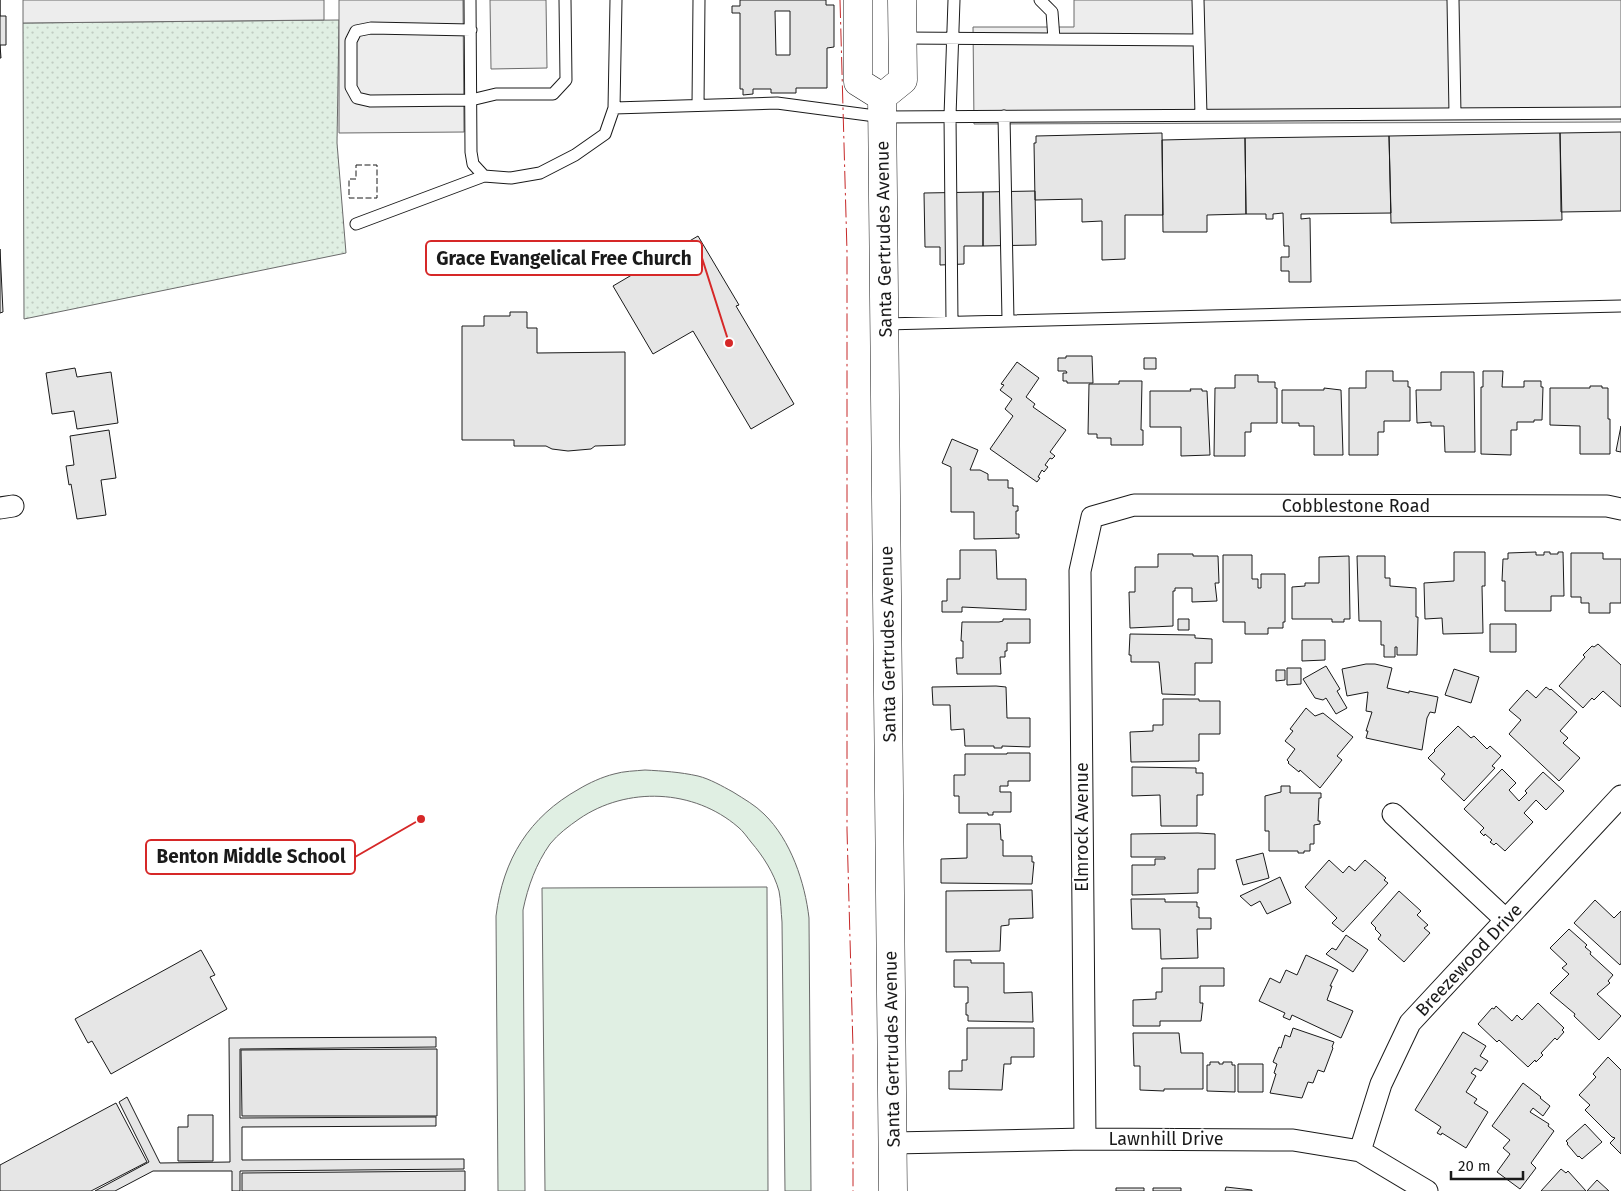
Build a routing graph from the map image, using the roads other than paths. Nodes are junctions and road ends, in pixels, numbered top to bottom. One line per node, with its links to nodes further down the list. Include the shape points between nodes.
1 (470, 0): 11 (lane)
2 (565, 0): 16 (lane, via 566,80 552,94 496,94)
3 (616, 0): 19 (lane)
4 (700, 0): 17 (lane)
5 (858, 0): 18 (main road, via 858,82)
6 (902, 0): 12 (main road)
7 (954, 0): 13 (lane)
8 (1040, 0): 14 (lane, via 1052,12)
9 (1198, 0): 15 (lane)
10 (1453, 0): 21 (lane)
11 (471, 30): 16 (lane); 16 (lane, via 371,28 356,31 351,41 351,87 358,98 370,101)
12 (902, 38): 13 (lane); 18 (main road, via 903,80)
13 (952, 38): 14 (lane); 23 (lane)
14 (1054, 39): 15 (lane)
15 (1199, 40): 22 (lane)
16 (471, 100): 25 (lane, via 473,164)
17 (698, 105): 18 (lane, via 777,103); 19 (lane)
18 (883, 107): 23 (lane); 30 (main road, Santa Gertrudes Avenue)
19 (614, 108): 25 (lane, via 605,134 575,155 540,172 512,178)
20 (1621, 113): 21 (lane)
21 (1455, 114): 22 (lane)
22 (1201, 115): 24 (lane)
23 (950, 116): 24 (lane); 29 (lane)
24 (1004, 116): 28 (lane)
25 (484, 176): 26 (lane)
26 (356, 224)
27 (1621, 306): 28 (lane)
28 (1008, 320): 29 (lane)
29 (952, 322): 30 (lane)
30 (885, 324): 37 (main road, Santa Gertrudes Avenue)
31 (1621, 509): 32 (street, Cobblestone Road, via 1607,506 1134,506)
32 (1092, 517): 36 (street, Elmrock Avenue, via 1080,571)
33 (1621, 796): 35 (street, Breezewood Drive)
34 (1394, 814): 35 (street)
35 (1506, 920): 38 (street, Breezewood Drive, via 1410,1023 1381,1084)
36 (1085, 1139): 37 (street, Lawnhill Drive); 38 (street, Lawnhill Drive, via 1293,1140)
37 (893, 1143): 39 (main road, Santa Gertrudes Avenue)
38 (1360, 1151): 40 (street, Lawnhill Drive)
39 (893, 1191)
40 (1427, 1191)

